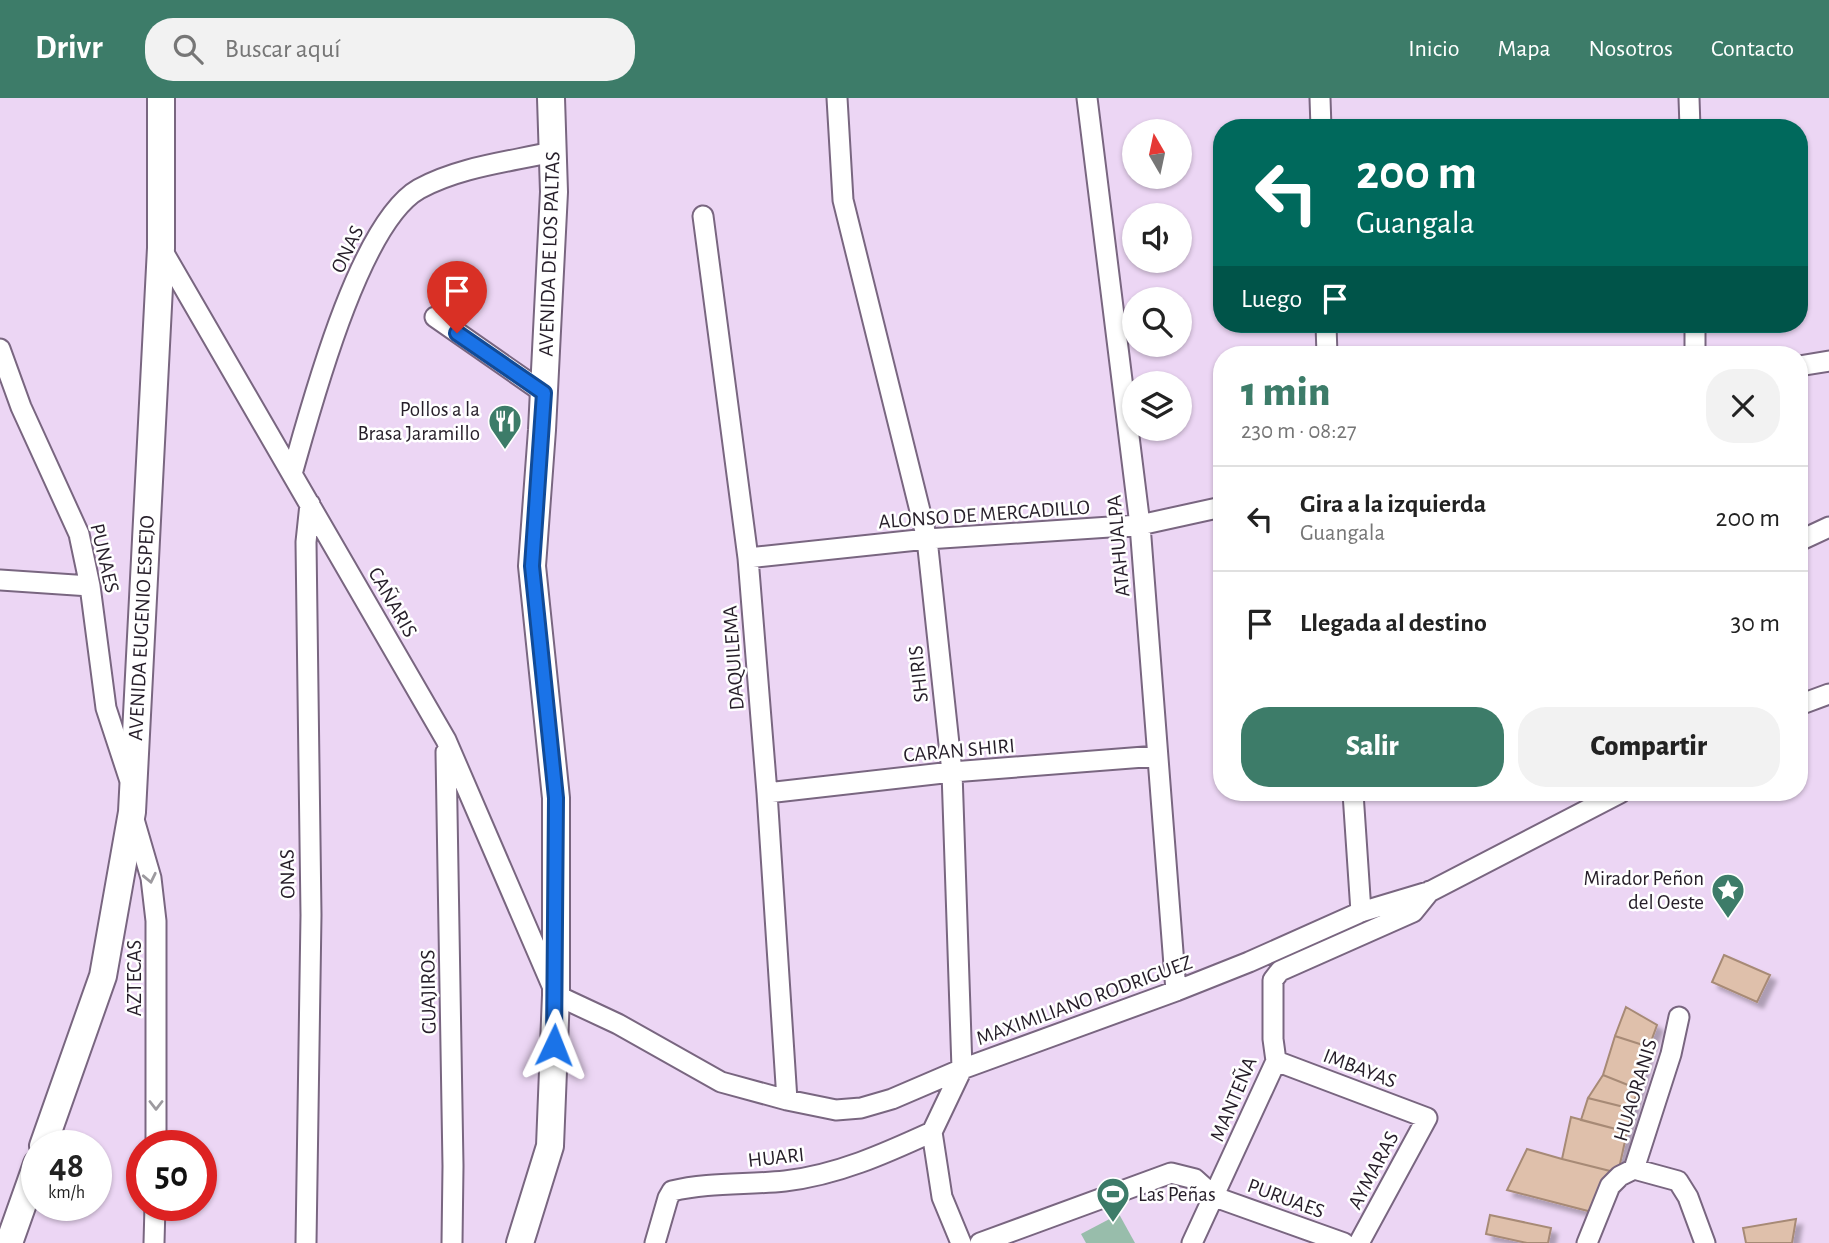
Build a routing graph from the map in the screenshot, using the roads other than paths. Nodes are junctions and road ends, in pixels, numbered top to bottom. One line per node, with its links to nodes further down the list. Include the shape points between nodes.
1 (161, 98): 11 (main road, AVENIDA EUGENIO ESPEJO)
2 (551, 98): 9 (main road, AVENIDA DE LOS PALTAS)
3 (837, 98): 23 (street, SHIRIS, via 843,200)
4 (1087, 98): 20 (street, ATAHUALPA)
5 (1320, 98): 7 (street)
6 (1689, 98): 8 (street)
7 (1321, 119)
8 (1690, 119)
9 (552, 152): 16 (main road, AVENIDA DE LOS PALTAS); 17 (street, ONAS, via 462,171 417,190 392,213 362,263)
10 (703, 216): 24 (street, DAQUILEMA)
11 (160, 248): 17 (street, CAÑARIS); 33 (main road, AVENIDA EUGENIO ESPEJO)
12 (435, 317): 16 (street)
13 (0, 349): 26 (street, PUNAES, via 79,534)
14 (1829, 361): 15 (street)
15 (1808, 364)
16 (544, 393): 39 (main road, AVENIDA DE LOS PALTAS, via 532,566 556,798)
17 (292, 474): 18 (street, CAÑARIS)
18 (310, 504): 29 (street, CAÑARIS); 54 (street, ONAS, via 306,542 311,929)
19 (1213, 509): 20 (street, ALONSO DE MERCADILLO)
20 (1140, 525): 23 (street, ALONSO DE MERCADILLO); 30 (street, ATAHUALPA)
21 (1829, 527): 22 (street)
22 (1808, 537)
23 (927, 539): 24 (street, ALONSO DE MERCADILLO); 31 (street, SHIRIS)
24 (748, 558): 32 (street, DAQUILEMA)
25 (0, 580): 26 (street)
26 (90, 586): 33 (street, PUNAES, via 106,708)
27 (1829, 694): 28 (street)
28 (1808, 702)
29 (446, 740): 39 (street, CAÑARIS); 55 (street, GUAJIROS)
30 (1157, 756): 31 (street, CARAN SHIRI); 38 (street, ATAHUALPA)
31 (952, 772): 32 (street, CARAN SHIRI); 42 (street, SHIRIS)
32 (767, 793): 43 (street, DAQUILEMA)
33 (132, 799): 45 (main road, AVENIDA EUGENIO ESPEJO, via 103,976); 46 (street, AZTECAS, one-way to 46, via 156,920)
34 (1354, 801): 37 (street)
35 (1605, 801): 36 (street, MAXIMILIANO RODRIGUEZ)
36 (1431, 891): 37 (street, MAXIMILIANO RODRIGUEZ); 41 (street, MANTEÑA, via 1413,912 1280,971 1273,980)
37 (1361, 912): 38 (street, MAXIMILIANO RODRIGUEZ)
38 (1176, 991): 42 (street, MAXIMILIANO RODRIGUEZ)
39 (556, 995): 43 (street, MAXIMILIANO RODRIGUEZ, via 721,1082); 56 (main road, AVENIDA DE LOS PALTAS, via 550,1146)
40 (1679, 1017): 48 (street, HUAORANIS)
41 (1276, 1061): 44 (street, IMBAYAS); 49 (street, MANTEÑA)
42 (962, 1069): 43 (street, MAXIMILIANO RODRIGUEZ, via 892,1100 861,1108 836,1110); 47 (street, SHIRIS)
43 (786, 1100)
44 (1427, 1118): 62 (street, AYMARAS)
45 (49, 1130)
46 (156, 1130)
47 (932, 1132): 57 (street, HUARI, via 867,1162 816,1175 672,1191); 58 (street, via 942,1197)
48 (1634, 1169): 63 (street, HUAORANIS, via 1610,1186); 64 (street, via 1678,1181)
49 (1215, 1196): 59 (street, PURUAES, via 1195,1180 1171,1173); 60 (street, MANTEÑA); 61 (street, PURUAES)
50 (21, 1209): 52 (main road)
51 (155, 1221): 53 (street)
52 (9, 1243)
53 (154, 1243)
54 (306, 1243)
55 (452, 1243)
56 (520, 1243)
57 (655, 1243)
58 (961, 1243)
59 (981, 1243)
60 (1192, 1243)
61 (1344, 1243)
62 (1359, 1243)
63 (1587, 1243)
64 (1705, 1243)

